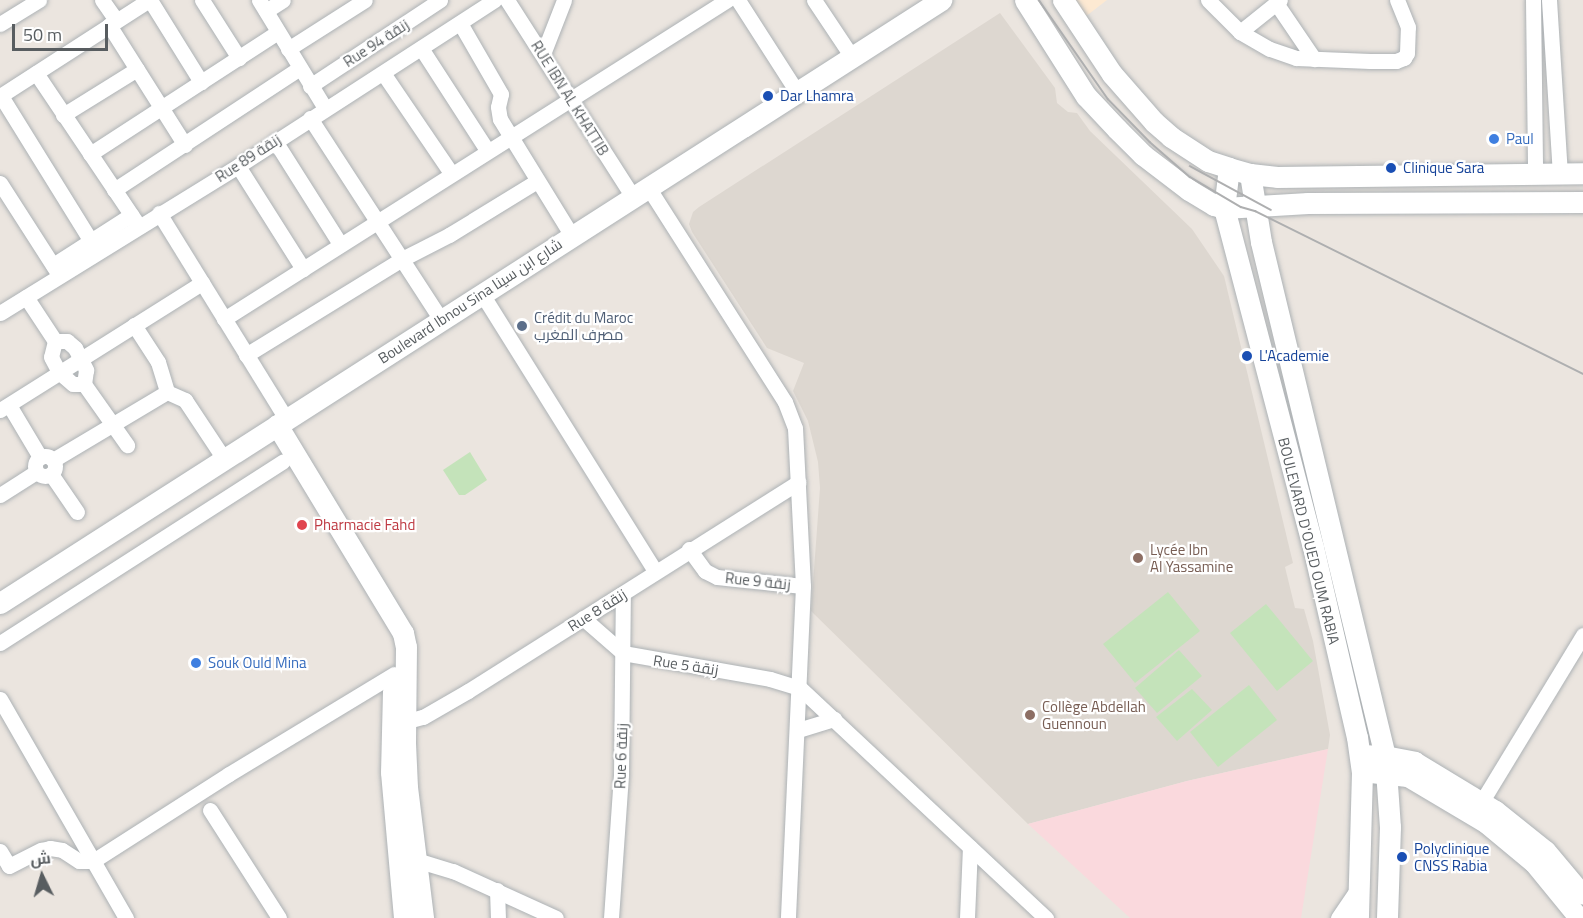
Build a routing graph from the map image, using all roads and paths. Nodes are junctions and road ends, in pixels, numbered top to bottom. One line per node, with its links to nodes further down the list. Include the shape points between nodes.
1 (39, 0): 25 (street)
2 (102, 0): 23 (street)
3 (149, 0): 23 (street); 39 (street)
4 (202, 0): 32 (street)
5 (283, 0): 22 (street)
6 (440, 0): 38 (street, Rue 94 زنقة)
7 (495, 0): 24 (street, Rue 89 زنقة)
8 (507, 0): 30 (street, RUE IBN AL KHATTIB)
9 (564, 0): 30 (street)
10 (727, 0): 44 (street)
11 (738, 0): 41 (street)
12 (814, 0): 31 (street)
13 (1025, 0): 67 (main road, via 1086,96 1117,129 1143,155 1189,190)
14 (1063, 0): 55 (main road, via 1112,74 1154,122 1208,161)
15 (1208, 0): 27 (street)
16 (1397, 0): 33 (street, via 1408,27 1409,47 1404,58)
17 (1533, 0): 57 (street)
18 (1549, 0): 58 (street)
19 (362, 1): 29 (street)
20 (934, 2): 31 (main road, Boulevard Ibnou Sina شارع ابن سينا)
21 (1278, 2): 27 (street); 33 (street)
22 (262, 6): 26 (street)
23 (113, 22): 35 (street); 36 (street)
24 (460, 23): 28 (street, Rue 89 زنقة); 49 (street, via 501,94 499,116)
25 (0, 24)
26 (278, 32): 29 (street); 32 (street)
27 (1240, 32): 33 (street, via 1270,50)
28 (421, 48): 37 (street, Rue 89 زنقة); 52 (street)
29 (288, 49): 34 (street)
30 (543, 54): 44 (street, RUE IBN AL KHATTIB)
31 (852, 57): 41 (main road, Boulevard Ibnou Sina شارع ابن سينا)
32 (239, 58): 39 (street)
33 (1314, 59)
34 (300, 68): 40 (street); 51 (street)
35 (137, 69): 46 (street); 47 (street)
36 (36, 73): 42 (street); 47 (street)
37 (383, 73): 43 (street, Rue 89 زنقة); 56 (street)
38 (328, 74): 40 (street, Rue 94 زنقة); 43 (street)
39 (201, 82): 46 (street)
40 (310, 86): 45 (street)
41 (797, 92): 64 (main road, Boulevard Ibnou Sina شارع ابن سينا)
42 (0, 96): 73 (street)
43 (344, 96): 45 (street, Rue 89 زنقة)
44 (569, 99): 49 (street); 64 (street, RUE IBN AL KHATTIB)
45 (326, 108): 48 (street, Rue 89 زنقة)
46 (162, 109): 51 (street); 53 (street)
47 (63, 115): 53 (street)
48 (310, 118): 50 (street, Rue 89 زنقة); 70 (street)
49 (510, 136): 52 (street); 61 (street)
50 (275, 141): 54 (street, Rue 89 زنقة); 72 (street)
51 (185, 145): 63 (street)
52 (487, 150): 56 (street)
53 (90, 154): 63 (street)
54 (238, 166): 68 (street, Rue 89 زنقة); 75 (street)
55 (1229, 168): 60 (main road); 67 (main road, BOULEVARD D'OUED OUM RABIA)
56 (451, 173): 70 (street)
57 (1535, 173): 58 (main road); 60 (main road, via 1287,177)
58 (1560, 173): 59 (main road)
59 (1583, 173)
60 (1250, 174): 66 (main road, BOULEVARD D'OUED OUM RABIA)
61 (537, 181): 71 (street); 74 (street)
62 (0, 183): 76 (street)
63 (114, 190): 69 (street)
64 (640, 192): 71 (main road, Boulevard Ibnou Sina شارع ابن سينا); 97 (street, RUE IBN AL KHATTIB, via 785,402 795,428)
65 (1583, 202): 66 (main road)
66 (1253, 206): 67 (main road); 117 (main road, BOULEVARD D'OUED OUM RABIA)
67 (1224, 208): 116 (main road, BOULEVARD D'OUED OUM RABIA, via 1313,547)
68 (159, 213): 69 (street, Rue 89 زنقة); 77 (street)
69 (134, 220): 73 (street, Rue 89 زنقة)
70 (376, 220): 72 (street); 74 (street)
71 (572, 236): 78 (main road, Boulevard Ibnou Sina شارع ابن سينا)
72 (340, 244): 75 (street)
73 (94, 246): 76 (street, Rue 89 زنقة)
74 (402, 259): 82 (street); 85 (street)
75 (303, 268): 81 (street)
76 (56, 270): 79 (street, Rue 89 زنقة)
77 (202, 283): 81 (street); 83 (street)
78 (482, 294): 82 (main road, Boulevard Ibnou Sina شارع ابن سينا); 101 (street)
79 (26, 297): 80 (street, Rue 89 زنقة); 84 (street)
80 (2, 306)
81 (224, 319): 85 (street)
82 (441, 320): 92 (main road, Boulevard Ibnou Sina شارع ابن سينا)
83 (134, 325): 86 (street); 89 (street, via 158,362)
84 (55, 340): 86 (street, via 70,343); 87 (street, via 51,357)
85 (246, 355): 92 (street)
86 (81, 358): 87 (street); 88 (street, via 86,370)
87 (59, 372): 88 (street, via 73,384); 90 (street)
88 (84, 384): 91 (street)
89 (167, 392): 91 (street); 94 (street, via 185,399)
90 (4, 407): 96 (street)
91 (112, 424): 93 (street); 96 (street)
92 (276, 426): 94 (main road, Boulevard Ibnou Sina شارع ابن سينا); 95 (main road); 114 (main road, via 403,633 406,646)
93 (127, 445)
94 (224, 459): 104 (main road, Boulevard Ibnou Sina شارع ابن سينا)
95 (283, 461): 107 (street); 110 (main road, via 388,630 394,648)
96 (45, 466): 98 (street); 99 (street)
97 (798, 482): 100 (street, Rue 8 زنقة); 102 (street, RUE IBN AL KHATTIB)
98 (0, 495)
99 (77, 512)
100 (689, 549): 101 (street, Rue 8 زنقة); 102 (street, Rue 9 زنقة, via 705,571 717,577)
101 (655, 571): 103 (street, Rue 8 زنقة)
102 (803, 586): 111 (street, RUE IBN AL KHATTIB)
103 (622, 594): 105 (street, Rue 8 زنقة); 108 (street, Rue 6 زنقة)
104 (0, 603)
105 (583, 618): 108 (street); 114 (street, Rue 8 زنقة, via 432,713)
106 (1583, 635): 109 (street)
107 (0, 643)
108 (623, 653): 111 (street, Rue 5 زنقة, via 770,679); 133 (street, Rue 6 زنقة, via 621,775)
109 (1578, 658): 118 (street)
110 (394, 674): 114 (main road); 122 (street)
111 (800, 688): 113 (street); 115 (street, RUE IBN AL KHATTIB)
112 (0, 699): 122 (street)
113 (834, 719): 115 (street); 120 (street)
114 (398, 724): 123 (main road, via 407,787)
115 (798, 730): 134 (street, RUE IBN AL KHATTIB)
116 (1361, 763): 117 (street); 124 (main road, BOULEVARD D'OUED OUM RABIA)
117 (1386, 764): 118 (street); 139 (main road, BOULEVARD D'OUED OUM RABIA, via 1390,827)
118 (1477, 809): 126 (street, via 1513,823 1546,851); 140 (street, via 1534,863)
119 (210, 810): 128 (street)
120 (970, 847): 135 (street); 136 (street)
121 (0, 851): 122 (street, via 9,866 51,848 79,861)
122 (93, 861): 127 (street)
123 (407, 861): 125 (street); 129 (main road); 130 (main road)
124 (1359, 887): 137 (street); 138 (main road, BOULEVARD D'OUED OUM RABIA)
125 (497, 890): 131 (street); 132 (street)
126 (1583, 895)
127 (126, 918)
128 (279, 918)
129 (404, 918)
130 (423, 918)
131 (498, 918)
132 (556, 918)
133 (611, 918)
134 (788, 918)
135 (967, 918)
136 (1046, 918)
137 (1338, 918)
138 (1358, 918)
139 (1387, 918)
140 (1579, 918)

